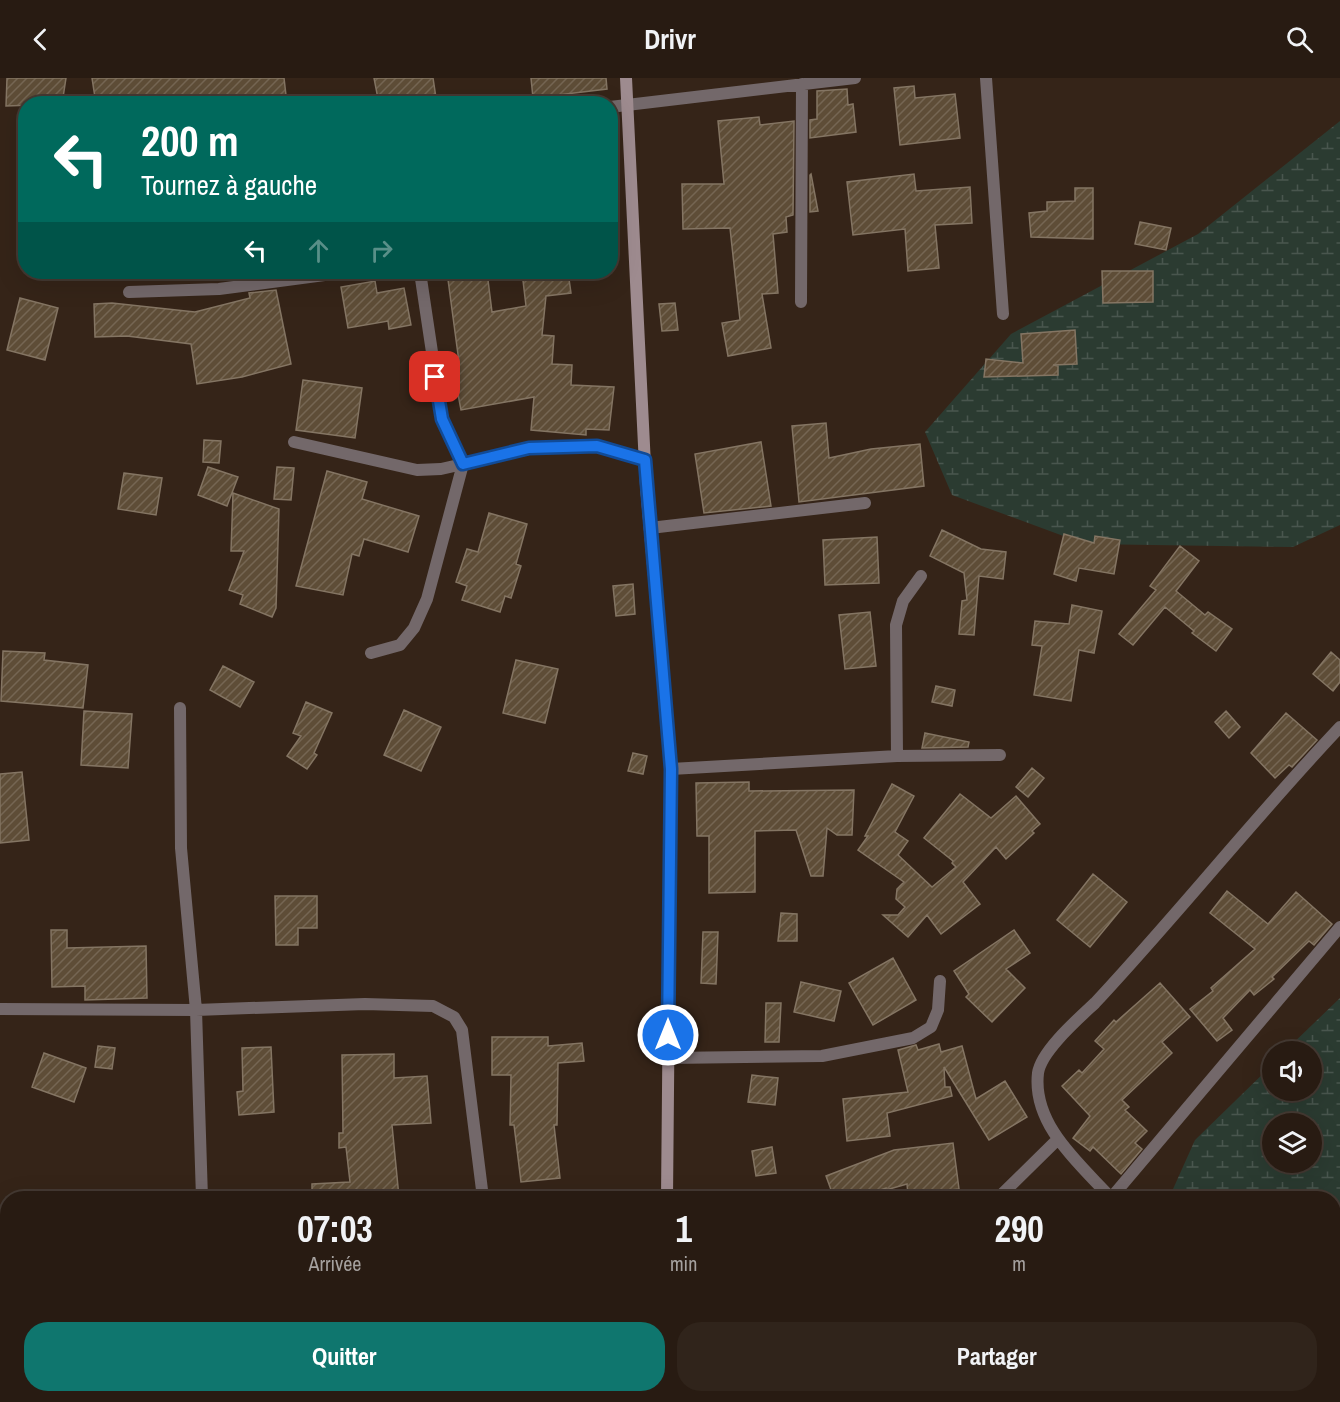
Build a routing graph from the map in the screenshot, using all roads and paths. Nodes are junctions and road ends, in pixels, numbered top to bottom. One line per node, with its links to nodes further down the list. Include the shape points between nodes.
1 (626, 78): 5 (street)
2 (855, 78): 4 (street)
3 (986, 78): 11 (street)
4 (802, 84): 5 (street); 10 (street)
5 (626, 105): 6 (street); 13 (street)
6 (618, 106)
7 (294, 279): 9 (street, via 219,289)
8 (421, 279): 14 (street, via 442,419)
9 (129, 292)
10 (801, 302)
11 (1003, 314)
12 (294, 442): 14 (street, via 417,470)
13 (645, 460): 14 (street, via 597,446 529,448); 16 (street)
14 (463, 464): 18 (street, via 427,599 414,628 400,645)
15 (865, 503): 16 (street)
16 (650, 528): 23 (street)
17 (921, 576): 22 (street, via 903,601 896,626)
18 (370, 653)
19 (180, 708): 27 (street, via 181,848)
20 (1340, 727): 29 (street, via 1136,958 1048,1051 1038,1071 1039,1093 1044,1114)
21 (1000, 755): 22 (street)
22 (897, 756): 23 (street)
23 (671, 769): 28 (street)
24 (1340, 927): 35 (street)
25 (940, 981): 28 (street, via 938,1010 931,1027 913,1038 822,1056)
26 (0, 1009): 27 (street)
27 (196, 1010): 30 (street); 31 (street, via 365,1004 433,1006 454,1017 462,1030)
28 (668, 1058): 32 (street)
29 (1058, 1140): 33 (street); 34 (street)
30 (202, 1191)
31 (482, 1191)
32 (667, 1191)
33 (1005, 1191)
34 (1105, 1191)
35 (1117, 1191)

